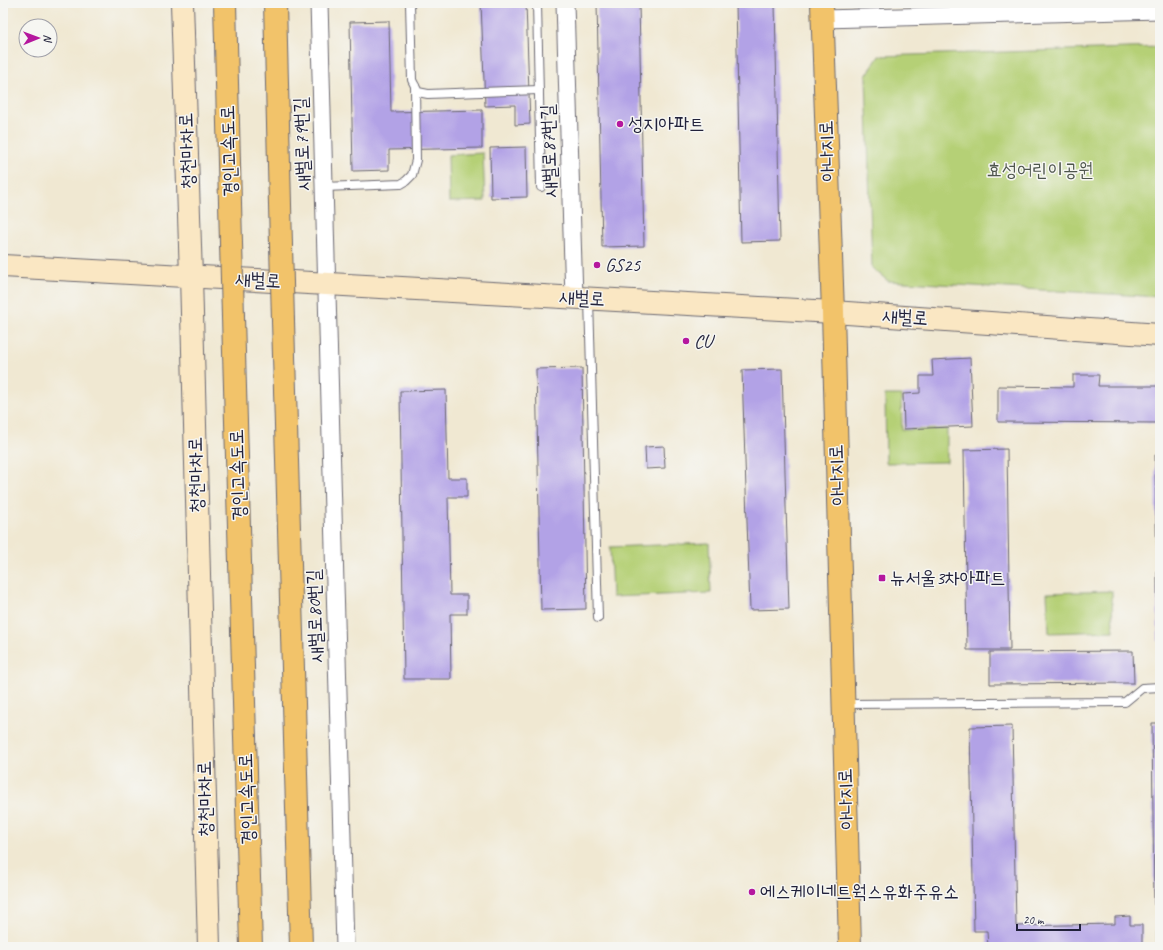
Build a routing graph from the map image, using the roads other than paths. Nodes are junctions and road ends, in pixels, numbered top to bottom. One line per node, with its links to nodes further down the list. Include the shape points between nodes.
1 (182, 3): 15 (street, 청천마차로)
2 (224, 3): 24 (main road, 경인고속도로, bridge)
3 (274, 3): 25 (main road, bridge)
4 (318, 3): 12 (street, 새벌로79번길)
5 (410, 3): 10 (lane, via 412,80)
6 (537, 3): 11 (lane)
7 (565, 3): 17 (street, 새벌로87번길)
8 (1160, 10): 9 (street)
9 (822, 11): 18 (main road, 아나지로)
10 (415, 86): 11 (lane, via 418,92 428,94); 12 (lane, via 416,160 412,175 406,182)
11 (539, 90): 13 (lane)
12 (324, 186): 16 (street, 새벌로79번길)
13 (541, 187)
14 (3, 266): 15 (street, 새벌로)
15 (191, 276): 16 (street, 새벌로); 23 (street, 청천마차로)
16 (326, 284): 17 (street, 새벌로); 26 (street, 새벌로80번길)
17 (582, 298): 18 (street, 새벌로); 20 (lane)
18 (833, 312): 19 (street, 새벌로); 22 (main road, 아나지로)
19 (1160, 335)
20 (598, 618)
21 (1160, 687): 22 (lane, via 1142,688 1125,702)
22 (843, 704): 27 (main road, 아나지로)
23 (209, 947)
24 (251, 947)
25 (301, 947)
26 (345, 947)
27 (850, 947)

